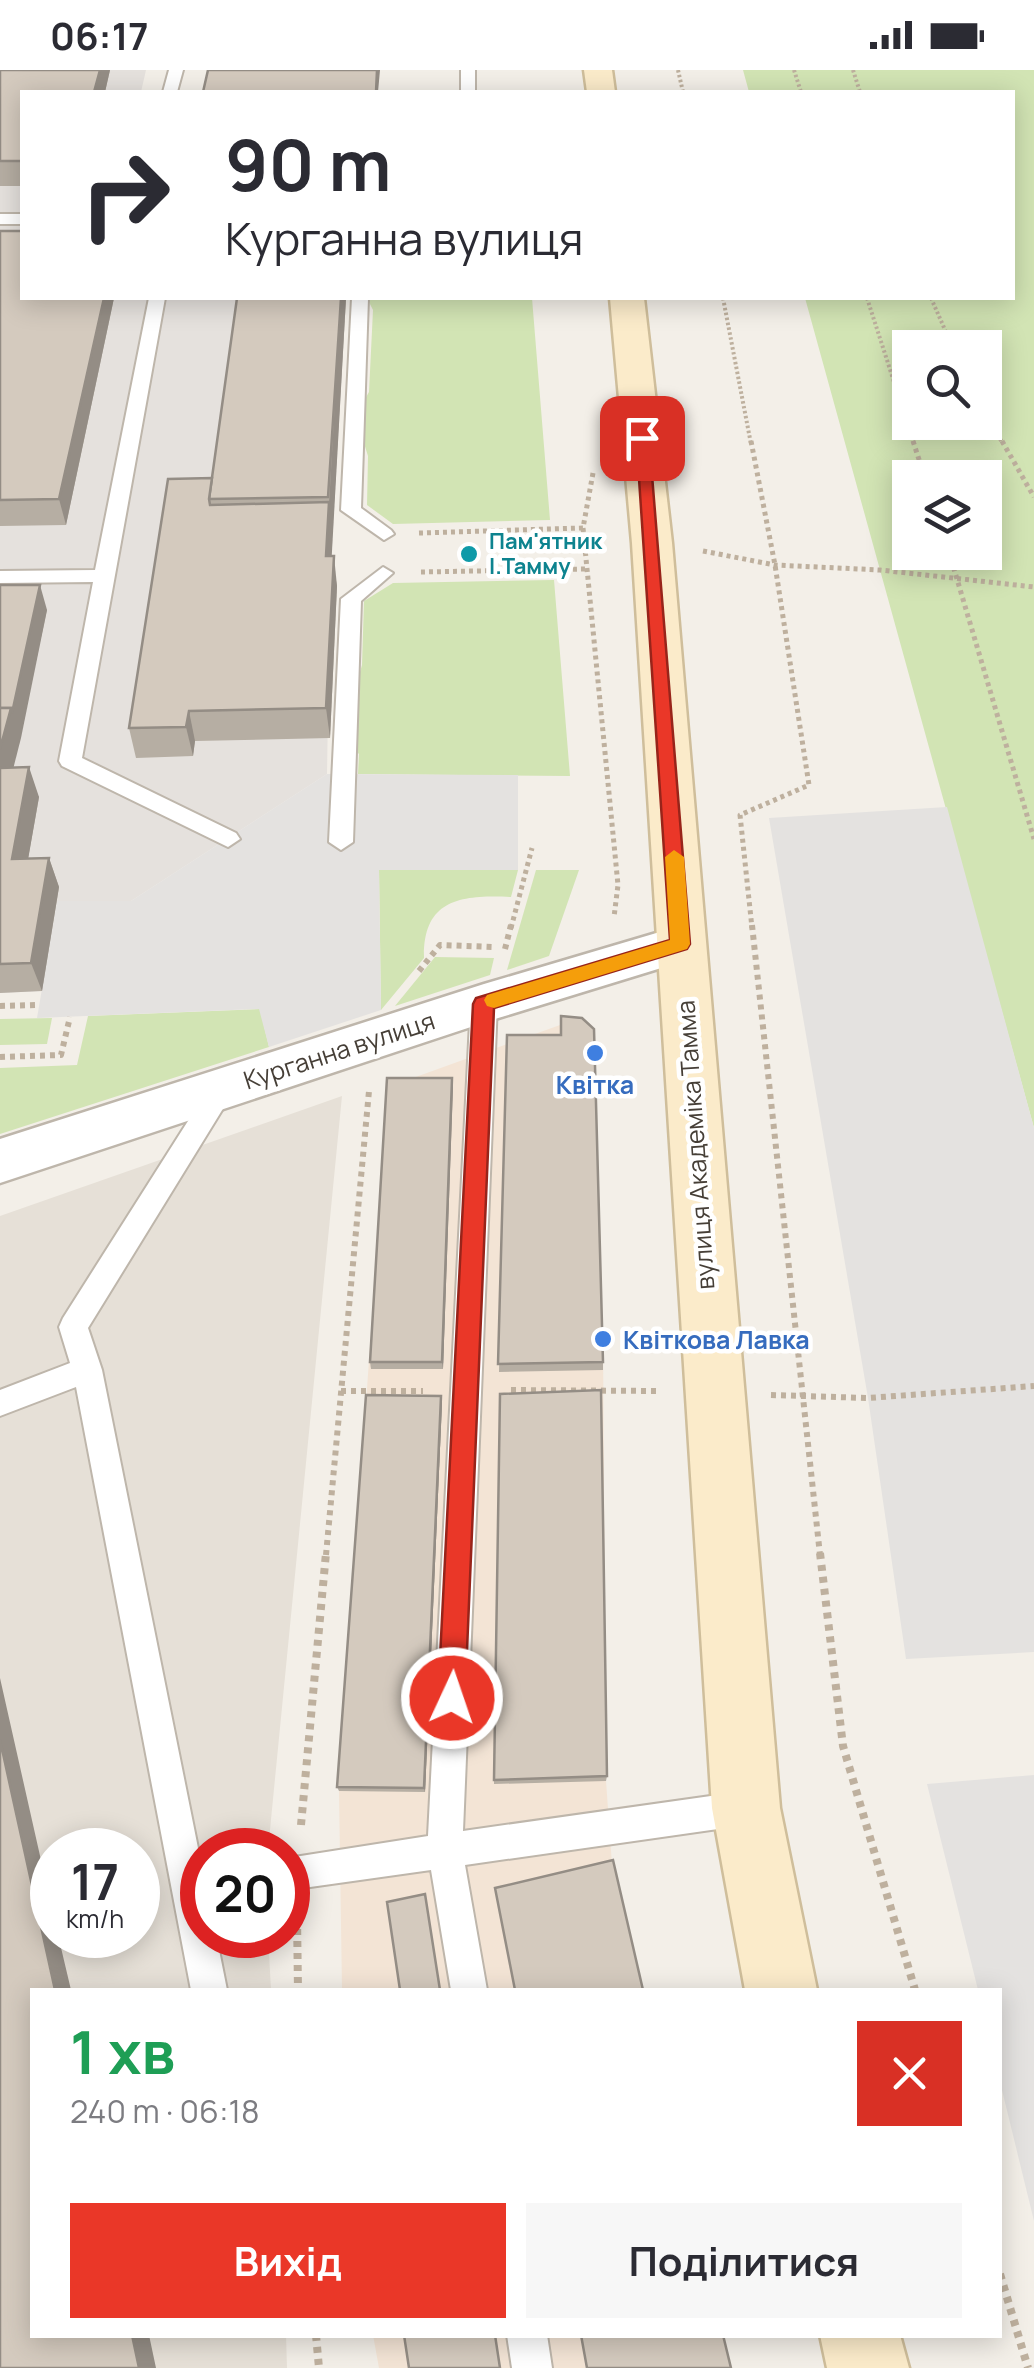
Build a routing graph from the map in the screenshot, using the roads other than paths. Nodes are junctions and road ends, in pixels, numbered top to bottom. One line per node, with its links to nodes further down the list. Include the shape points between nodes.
1 (156, 300): 6 (lane)
2 (360, 300): 4 (lane, via 351,510)
3 (627, 300): 10 (main road, вулиця Академіка Тамма)
4 (384, 534)
5 (383, 573): 9 (lane, via 351,599)
6 (104, 576): 7 (lane); 8 (lane, via 70,761)
7 (0, 577)
8 (228, 838)
9 (341, 842)
10 (680, 944): 11 (street, Курганна вулиця, via 609,965); 16 (main road, вулиця Академіка Тамма)
11 (493, 982): 12 (street, Курганна вулиця); 17 (lane, via 465,1390)
12 (224, 1086): 13 (street, Курганна вулиця); 14 (lane, via 74,1327)
13 (0, 1161)
14 (87, 1370): 15 (lane); 19 (lane)
15 (0, 1403)
16 (746, 1808): 17 (lane); 21 (main road, вулиця Академіка Тамма)
17 (445, 1851): 18 (lane); 20 (lane)
18 (310, 1870)
19 (208, 1988)
20 (468, 1988)
21 (781, 1988)
22 (527, 2338): 24 (lane)
23 (861, 2338): 25 (main road)
24 (532, 2368)
25 (868, 2368)

